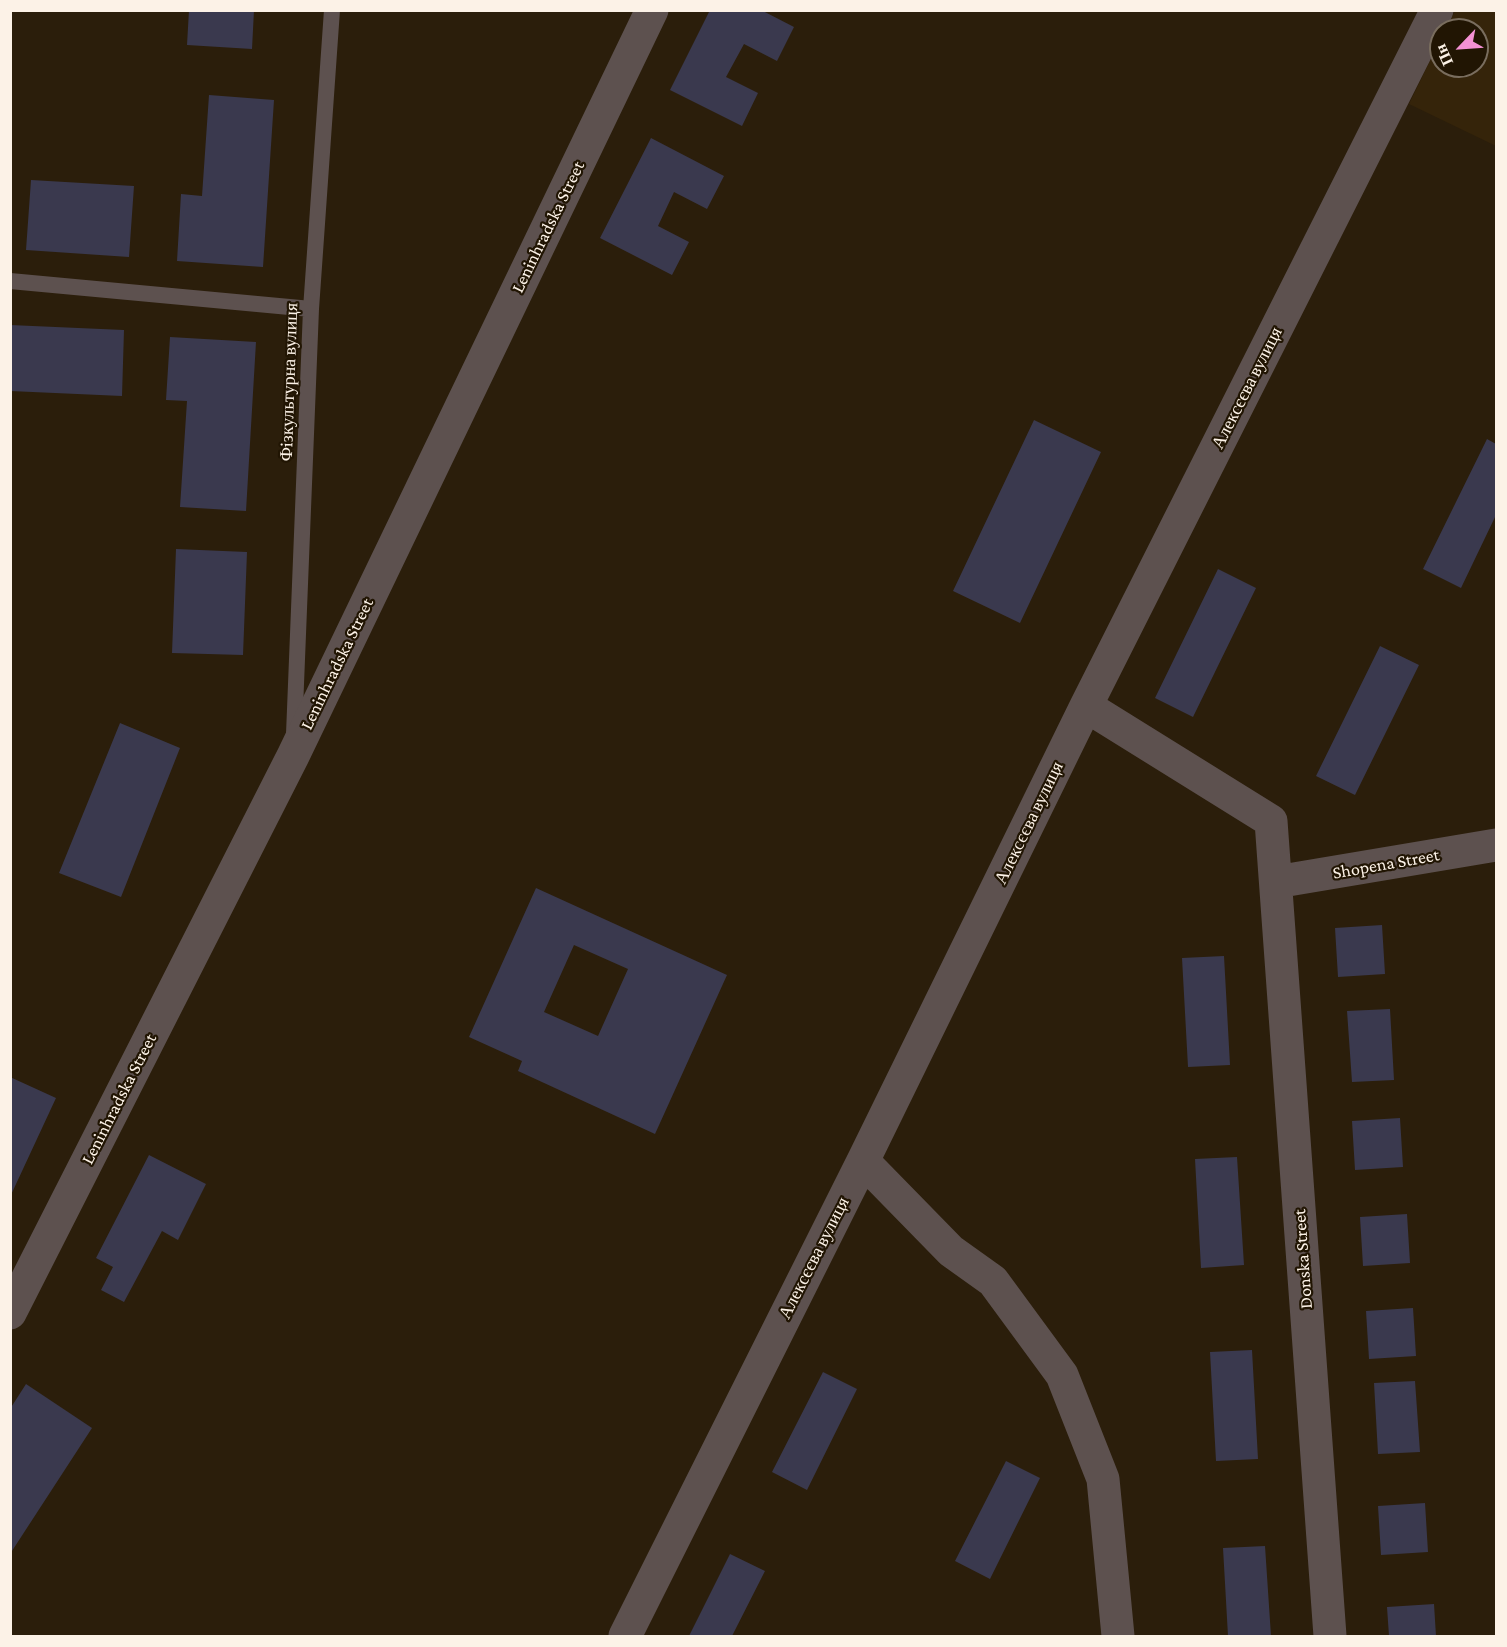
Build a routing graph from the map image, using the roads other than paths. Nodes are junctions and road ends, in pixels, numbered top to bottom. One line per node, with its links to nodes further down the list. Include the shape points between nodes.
1 (332, 10): 5 (lane, Фiзкультурна вулиця)
2 (652, 10): 7 (street, Leninhradska Street)
3 (1437, 10): 6 (street, Алексєєва вулиця)
4 (10, 281): 5 (lane)
5 (311, 309): 7 (lane, Фiзкультурна вулиця)
6 (1086, 706): 9 (street, Donska Street, via 1270,821); 10 (street, Алексєєва вулиця)
7 (293, 756): 11 (street, Leninhradska Street)
8 (1497, 845): 9 (street, Shopena Street)
9 (1276, 882): 14 (street, Donska Street)
10 (863, 1161): 12 (street, Алексєєва вулиця); 13 (street, via 951,1251 993,1281 1062,1375 1103,1479)
11 (10, 1312)
12 (625, 1636)
13 (1118, 1636)
14 (1330, 1636)

